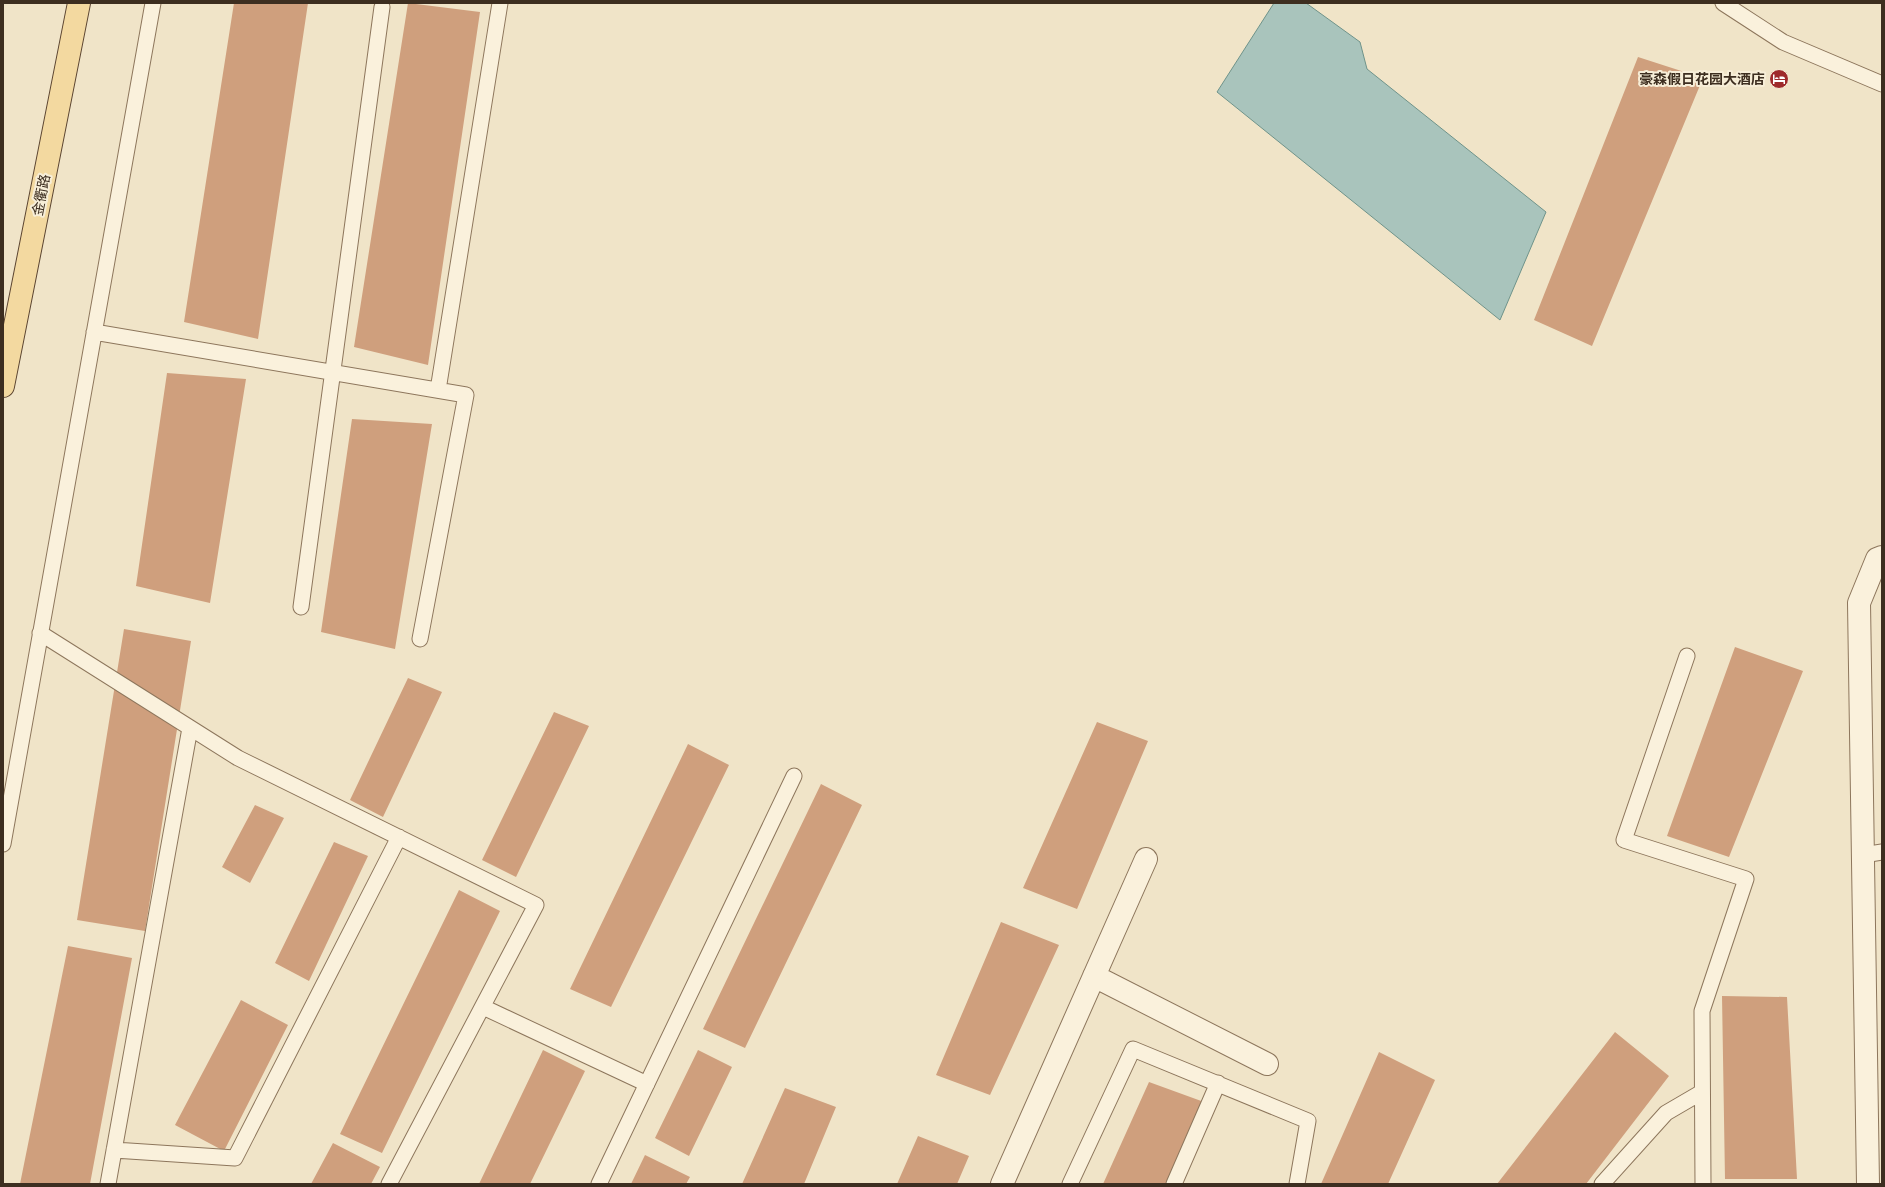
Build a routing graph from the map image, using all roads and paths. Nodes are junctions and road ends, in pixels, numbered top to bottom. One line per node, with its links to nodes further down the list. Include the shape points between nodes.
1 (79, 3): 9 (main road, 金衢路)
2 (153, 3): 7 (lane)
3 (500, 3): 10 (lane)
4 (1723, 3): 6 (lane, via 1783,42)
5 (382, 7): 8 (lane)
6 (1882, 84)
7 (94, 332): 8 (lane); 13 (lane)
8 (333, 372): 10 (lane); 12 (lane)
9 (3, 386)
10 (438, 390): 14 (lane, via 466,395)
11 (1882, 557): 20 (street, via 1877,559 1859,603)
12 (301, 606)
13 (40, 633): 16 (lane); 19 (lane)
14 (420, 639)
15 (1687, 656): 27 (lane, via 1624,840 1746,878 1702,1011)
16 (190, 728): 18 (lane, via 238,758); 28 (lane)
17 (794, 776): 26 (lane)
18 (399, 837): 23 (lane, via 536,905); 28 (lane, via 235,1158)
19 (3, 844)
20 (1872, 853): 38 (street)
21 (1146, 859): 22 (street)
22 (1094, 976): 24 (street); 32 (street)
23 (482, 1007): 26 (lane); 30 (lane)
24 (1266, 1064)
25 (1218, 1083): 33 (lane, via 1133,1049); 34 (lane); 35 (lane, via 1308,1121)
26 (647, 1084): 31 (lane)
27 (1702, 1092): 36 (lane, via 1666,1113); 37 (lane)
28 (114, 1150): 29 (lane)
29 (108, 1184)
30 (389, 1184)
31 (599, 1184)
32 (1002, 1184)
33 (1070, 1184)
34 (1174, 1184)
35 (1297, 1184)
36 (1602, 1184)
37 (1703, 1184)
38 (1868, 1184)

